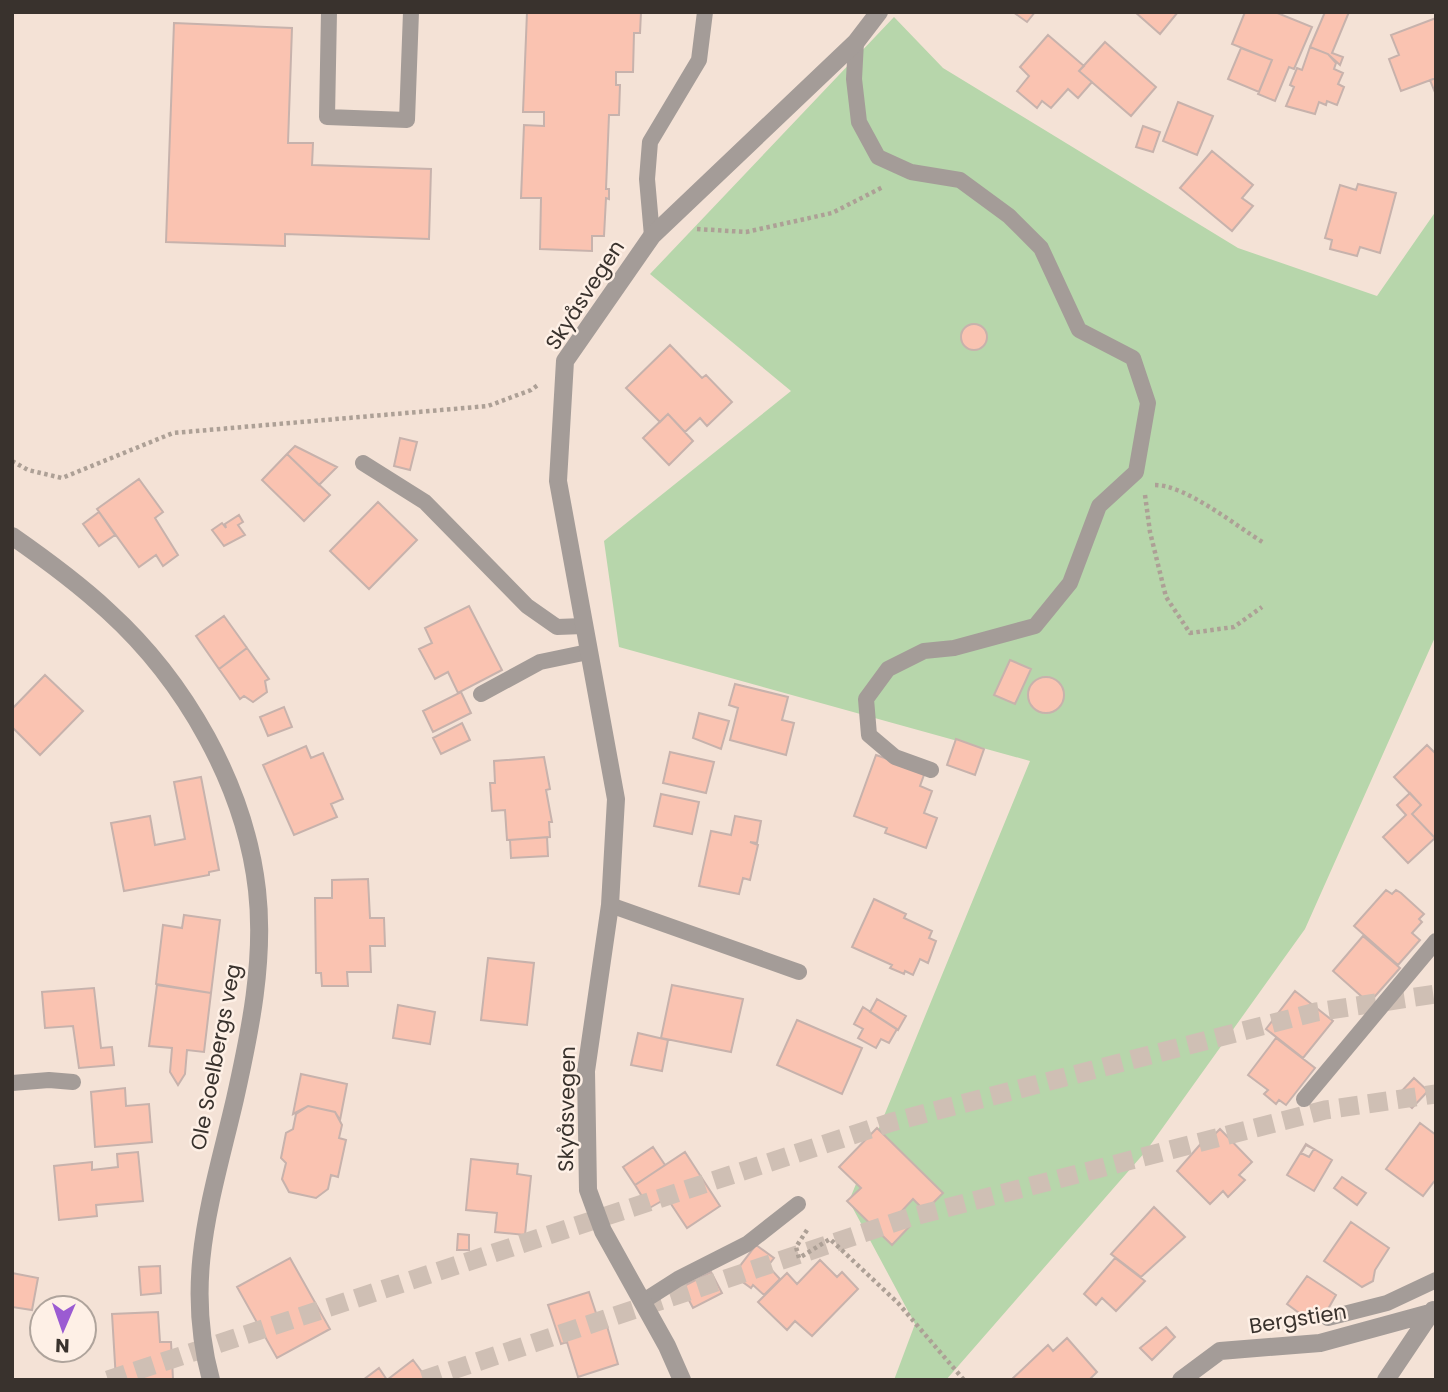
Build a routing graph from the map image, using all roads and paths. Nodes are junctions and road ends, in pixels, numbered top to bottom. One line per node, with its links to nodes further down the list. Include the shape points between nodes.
1 (329, 12): 2 (lane, via 327,117 407,120)
2 (411, 12)
3 (705, 12): 8 (lane, via 699,60 650,142 647,178)
4 (879, 12): 5 (street, Skyåsvegen)
5 (856, 42): 6 (lane, via 859,122 878,157); 8 (street, Skyåsvegen)
6 (911, 172): 7 (path, via 832,213 746,232); 18 (lane, via 960,180 1009,216 1041,248 1079,330 1133,358 1148,403 1136,472 1098,506 1070,583 1035,626 954,648 924,651 888,669 866,699 869,735 895,757)
7 (694, 228)
8 (652, 236): 9 (street, Skyåsvegen)
9 (565, 361): 10 (path, via 531,390 488,406 173,433 62,478); 15 (street, Skyåsvegen, via 558,481)
10 (12, 461)
11 (363, 463): 15 (lane, via 425,502 527,606 557,627)
12 (12, 536): 30 (street, Ole Soelbergs veg, via 108,611 180,693 208,741 247,838 257,890 259,948 255,998 205,1221 197,1307)
13 (1264, 543): 14 (path, via 1186,495 1164,485 1144,485 1166,597 1190,633 1234,627)
14 (1262, 607)
15 (583, 626): 16 (street, Skyåsvegen)
16 (588, 652): 17 (lane, via 540,662); 19 (street, Skyåsvegen, via 616,799)
17 (481, 694)
18 (931, 770)
19 (610, 905): 21 (lane); 27 (street, Skyåsvegen, via 586,1071 588,1190 603,1231)
20 (1436, 941): 24 (lane)
21 (799, 972)
22 (73, 1082): 23 (lane)
23 (12, 1083)
24 (1304, 1099)
25 (798, 1204): 27 (lane, via 747,1244); 32 (path, via 813,1221 796,1247 799,1258 830,1239 898,1303)
26 (1436, 1280): 29 (lane, via 1387,1303)
27 (642, 1302): 31 (street, Skyåsvegen)
28 (1433, 1310): 33 (street, Bergstien, via 1320,1343 1220,1351); 34 (street)
29 (1328, 1318)
30 (211, 1380)
31 (682, 1380)
32 (964, 1380)
33 (1181, 1380)
34 (1386, 1380)

